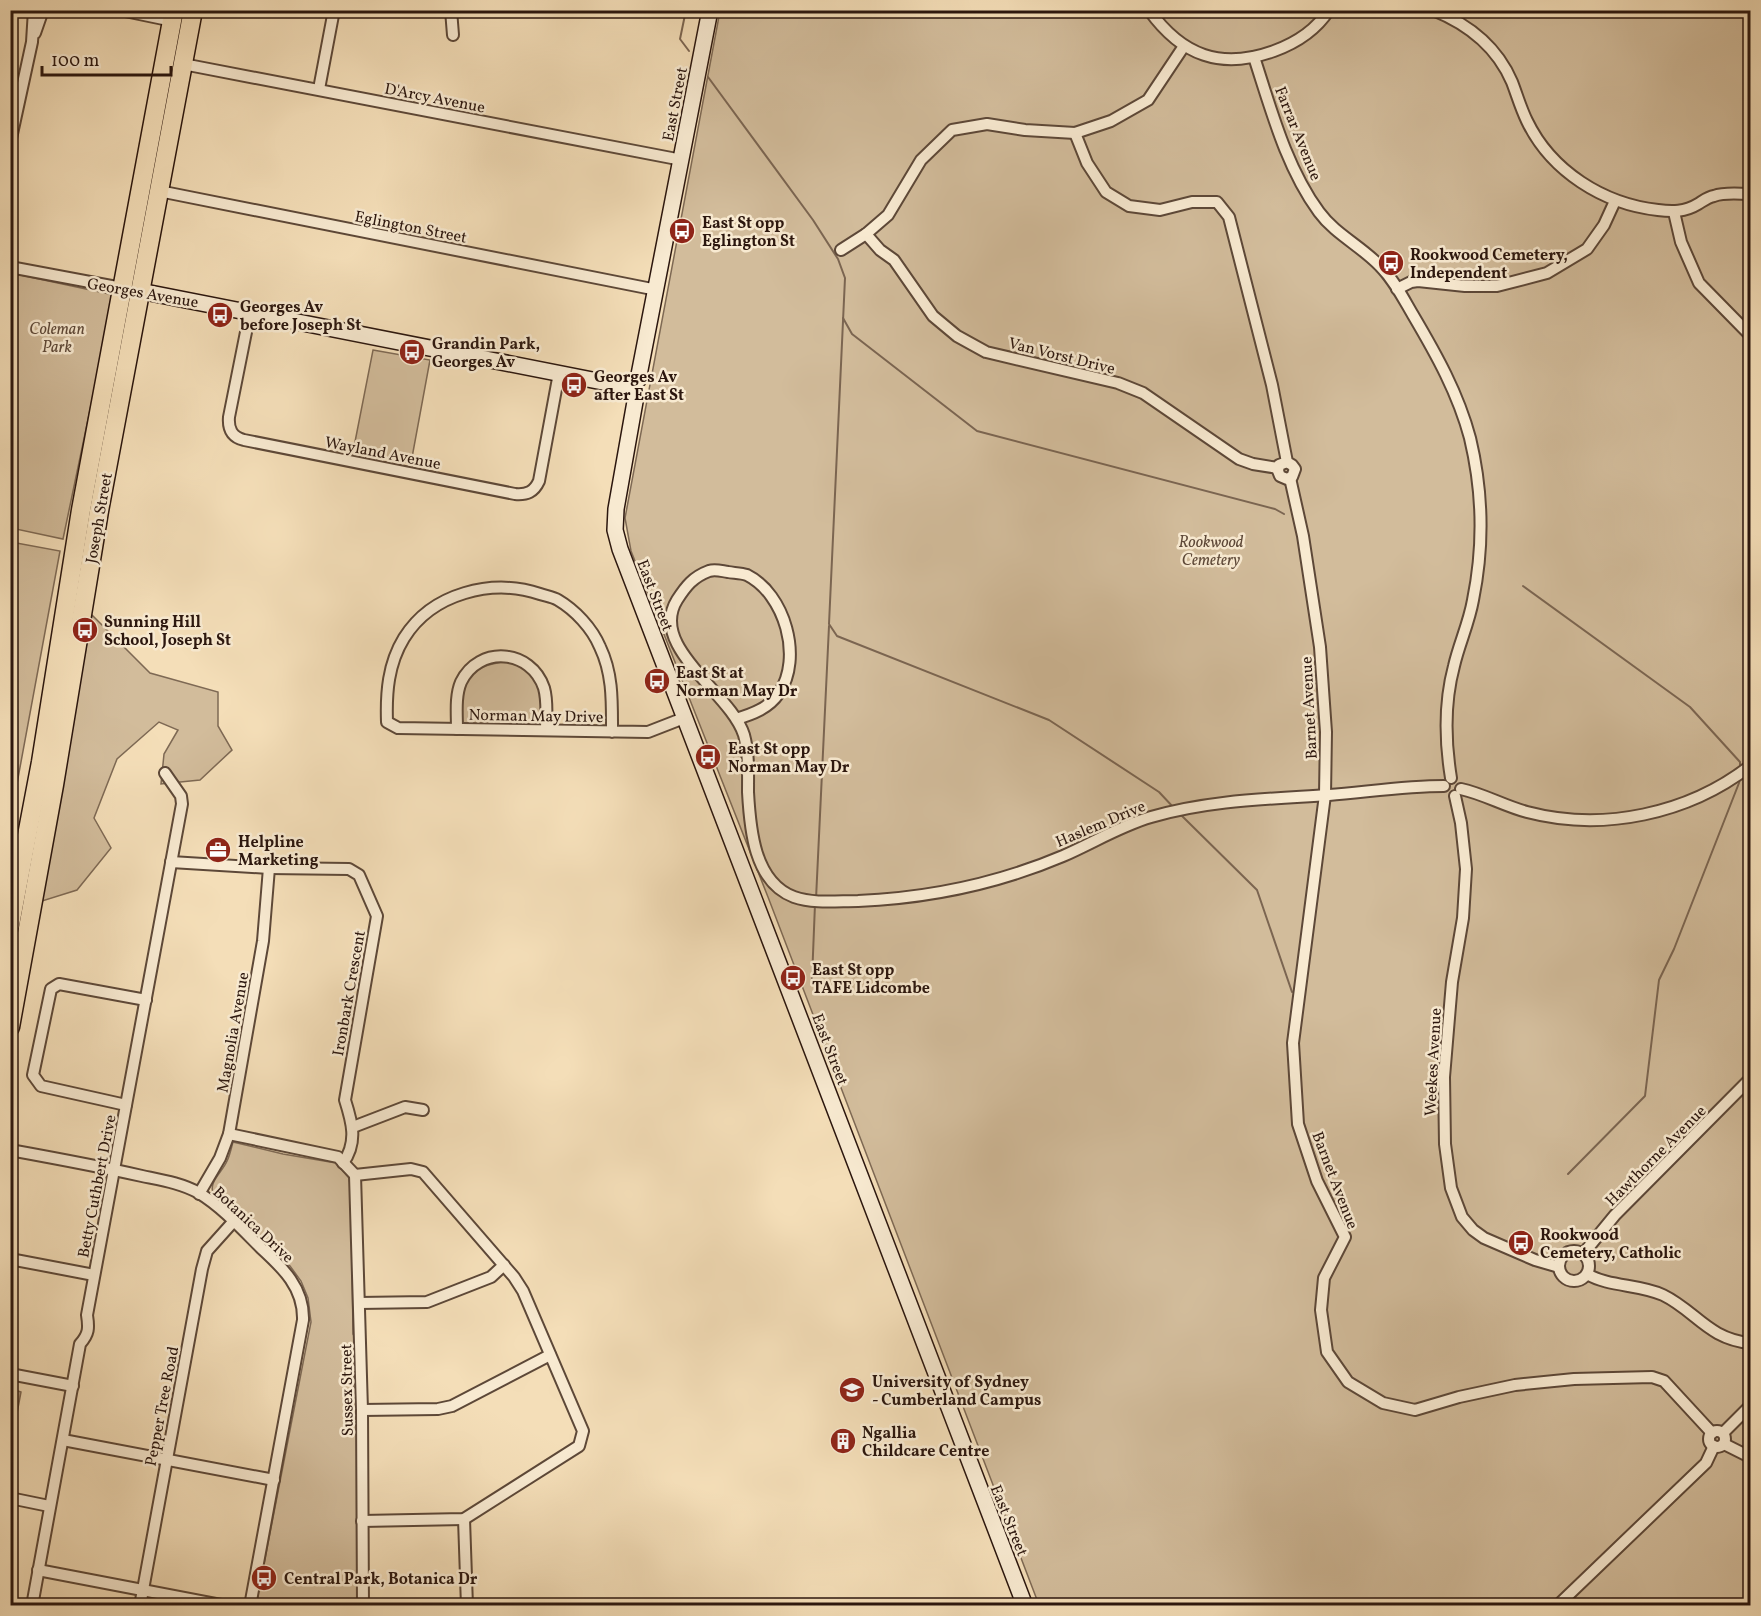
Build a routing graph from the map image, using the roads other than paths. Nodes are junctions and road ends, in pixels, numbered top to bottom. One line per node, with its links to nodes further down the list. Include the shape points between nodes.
1 (34, 10): 13 (street)
2 (43, 10): 13 (street)
3 (120, 10): 11 (street)
4 (193, 10): 16 (highway, Joseph Street)
5 (334, 10): 17 (street)
6 (451, 10): 12 (street)
7 (710, 10): 20 (main road, East Street)
8 (1149, 10): 14 (street)
9 (1329, 10): 15 (street, via 1298,40)
10 (1432, 10): 23 (street, via 1467,28 1487,45 1504,68 1527,122 1547,152 1577,179)
11 (173, 16): 28 (highway, Joseph Street)
12 (453, 35)
13 (32, 42): 19 (street)
14 (1184, 46): 15 (street, via 1217,59); 18 (street, via 1148,100 1111,122)
15 (1254, 57): 29 (street, Farrar Avenue, via 1289,154 1308,194 1320,213 1380,266)
16 (183, 64): 17 (street, D'Arcy Avenue); 21 (highway, Joseph Street)
17 (319, 89): 20 (street, D'Arcy Avenue)
18 (1075, 133): 25 (street, via 987,124 952,130 921,160 888,214); 36 (street, Barnet Avenue, via 1087,163 1106,192 1129,206 1160,210 1192,202 1217,202 1229,217 1272,385)
19 (10, 143)
20 (682, 160): 30 (main road, East Street)
21 (159, 191): 30 (street, Eglington Street); 31 (highway, Joseph Street)
22 (1750, 194): 24 (street, via 1716,195)
23 (1615, 201): 24 (street); 29 (street, via 1605,225 1587,249 1547,273 1504,285 1418,281)
24 (1674, 212): 33 (street, via 1699,284)
25 (866, 234): 26 (street); 36 (street, Van Vorst Drive, via 894,260 933,316 986,352 1118,383 1143,393 1239,459 1252,464)
26 (841, 250)
27 (10, 267): 28 (street, Georges Avenue)
28 (122, 288): 31 (highway, Georges Avenue); 49 (highway, Joseph Street)
29 (1397, 289): 44 (street, via 1454,391 1479,485 1479,567 1447,705)
30 (657, 290): 35 (main road, East Street)
31 (140, 291): 32 (main road, Georges Avenue); 51 (highway, Joseph Street)
32 (250, 312): 34 (main road, Georges Avenue); 34 (street, Wayland Avenue, via 229,417 234,436 515,494 527,494 539,481)
33 (1750, 335)
34 (559, 373): 35 (main road, Georges Avenue)
35 (634, 388): 37 (main road, East Street, via 615,530)
36 (1283, 465): 46 (street, Barnet Avenue, via 1295,469 1290,478 1303,536 1322,671)
37 (684, 718): 41 (street, Norman May Drive, via 648,732); 93 (main road, East Street)
38 (736, 719): 38 (street, via 766,707 780,692 789,668 788,637 768,592 746,575 712,570 688,582 671,609 673,636 695,671); 46 (street, Haslem Drive, via 747,753 749,821 757,852 766,874 779,888 808,900 883,900 958,890 1063,856 1134,823 1170,812 1227,801)
39 (457, 729): 40 (street, Norman May Drive); 40 (street, via 460,684 469,670 492,657 508,656 521,660 539,677 547,702); 41 (street, Norman May Drive, via 398,728 387,722 390,671 404,638 428,610 453,597 489,587 524,589 558,600 582,619 600,647 612,682)
40 (546, 730): 41 (street, Norman May Drive)
41 (612, 732)
42 (1748, 768): 45 (street, via 1705,794 1648,814 1596,820 1525,812)
43 (165, 773): 47 (street, Betty Cuthbert Drive, via 182,804)
44 (1447, 782): 45 (street, via 1459,781); 46 (street, Haslem Drive)
45 (1458, 792): 66 (street, Weekes Avenue, via 1466,869 1444,1077 1445,1144 1451,1188 1462,1216 1484,1238)
46 (1325, 795): 77 (street, Barnet Avenue, via 1293,1043 1298,1124 1317,1181 1345,1237 1324,1278 1321,1310 1327,1352 1348,1382 1383,1403 1415,1410 1515,1385 1652,1377 1664,1381 1712,1433 1709,1440)
47 (171, 862): 48 (street, Ironbark Crescent); 50 (street, Betty Cuthbert Drive)
48 (268, 868): 55 (street, Ironbark Crescent, via 349,869 359,875 377,916 345,1100); 56 (street, Magnolia Avenue, via 262,941)
49 (10, 925)
50 (146, 1000): 53 (street, Betty Cuthbert Drive); 53 (street, via 59,984 51,989 33,1075 41,1086)
51 (10, 1027)
52 (1750, 1079): 63 (street, Hawthorne Avenue, via 1615,1215)
53 (126, 1105): 59 (street, Betty Cuthbert Drive)
54 (423, 1110): 55 (street, via 405,1107)
55 (353, 1127): 58 (street, Ironbark Crescent, via 351,1152)
56 (229, 1134): 58 (street, via 338,1157); 61 (street, Magnolia Avenue)
57 (10, 1150): 59 (street, Botanica Drive)
58 (343, 1163): 60 (street)
59 (114, 1170): 61 (street, Botanica Drive, via 173,1183); 68 (street, Betty Cuthbert Drive)
60 (355, 1175): 65 (street, via 411,1169 423,1172); 69 (street, Sussex Street)
61 (200, 1194): 62 (street, Botanica Drive)
62 (233, 1222): 79 (street, Pepper Tree Road, via 207,1251); 80 (street, Botanica Drive, via 286,1273 302,1300 303,1320)
63 (1584, 1254): 66 (street, via 1566,1254); 67 (street, via 1589,1263)
64 (10, 1259): 68 (street)
65 (504, 1265): 69 (street, via 491,1277 427,1302); 71 (street, via 523,1291)
66 (1559, 1267): 67 (street, via 1571,1281)
67 (1587, 1274): 70 (street, via 1661,1294 1720,1335)
68 (94, 1275): 73 (street, Betty Cuthbert Drive, via 87,1315 89,1328 80,1344)
69 (359, 1303): 75 (street, Sussex Street)
70 (1750, 1343)
71 (550, 1355): 75 (street, via 453,1406); 83 (street, via 583,1431 579,1446)
72 (10, 1374): 73 (street)
73 (73, 1386): 76 (street, Betty Cuthbert Drive)
74 (1750, 1406): 77 (street)
75 (362, 1410): 84 (street, Sussex Street)
76 (63, 1440): 79 (street); 82 (street, Betty Cuthbert Drive)
77 (1721, 1441): 78 (street); 94 (street, via 1706,1463)
78 (1750, 1457)
79 (166, 1459): 80 (street); 86 (street, Pepper Tree Road)
80 (274, 1480): 90 (street, Botanica Drive)
81 (10, 1498): 82 (street)
82 (49, 1506): 85 (street, Betty Cuthbert Drive)
83 (464, 1519): 84 (street); 92 (street)
84 (362, 1521): 91 (street, Sussex Street)
85 (38, 1570): 86 (street); 87 (street, Betty Cuthbert Drive)
86 (143, 1590): 88 (street, Pepper Tree Road); 89 (street)
87 (32, 1605)
88 (140, 1605)
89 (226, 1605)
90 (250, 1605)
91 (363, 1605)
92 (467, 1605)
93 (1025, 1605)
94 (1557, 1605)

